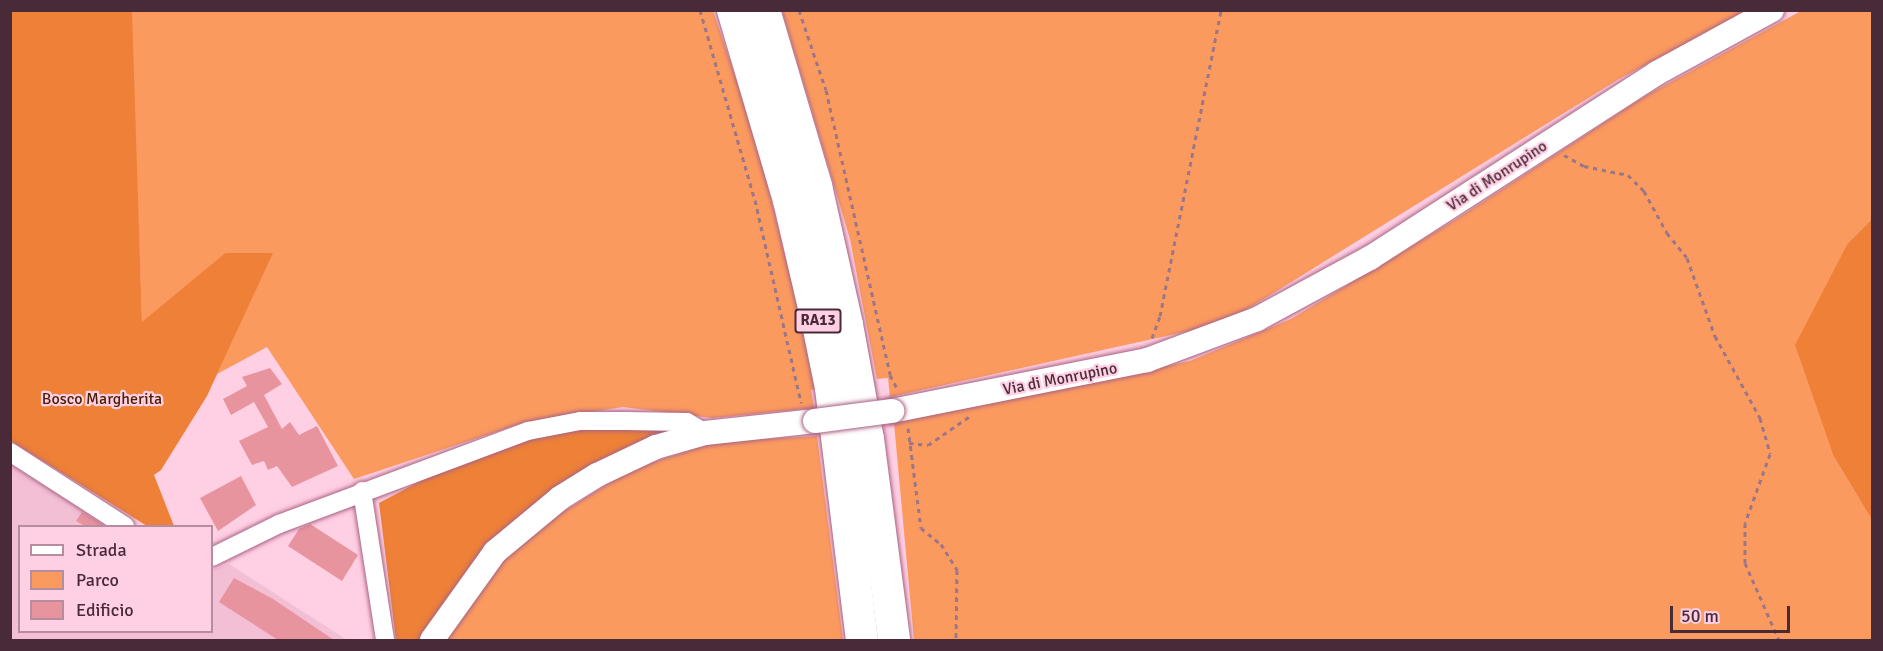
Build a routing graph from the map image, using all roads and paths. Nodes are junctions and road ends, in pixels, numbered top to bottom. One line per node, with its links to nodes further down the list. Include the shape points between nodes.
1 (700, 10): 11 (path, via 755,200)
2 (733, 10): 20 (highway, RA13, via 789,200 819,329 831,388)
3 (764, 10): 21 (highway, RA13, via 816,186 847,326 868,439)
4 (800, 10): 10 (path, via 843,155 890,375)
5 (1221, 10): 8 (path, via 1160,316)
6 (1772, 10): 7 (main road, Via di Monrupino, via 1688,55)
7 (1543, 146): 8 (main road, Via di Monrupino, via 1319,289 1228,332); 23 (path, via 1584,166 1628,175 1644,191 1667,233 1687,258 1715,336 1760,418 1766,438 1768,467 1745,524 1744,564)
8 (1147, 360): 9 (main road, Via di Monrupino)
9 (991, 393): 10 (main road, Via di Monrupino); 13 (path, via 950,432 928,445)
10 (906, 409): 11 (main road, Via di Monrupino, bridge); 13 (path)
11 (810, 422): 12 (main road, Via di Monrupino)
12 (705, 433): 15 (street, via 687,422 580,421 498,440); 19 (main road, Via di Monrupino, via 623,461 560,498 495,552)
13 (909, 443): 22 (path, via 921,528 941,544 957,570)
14 (10, 452): 16 (street)
15 (362, 491): 17 (street, via 279,524); 18 (street)
16 (122, 525)
17 (213, 557)
18 (385, 640)
19 (432, 640)
20 (862, 640)
21 (894, 640)
22 (956, 640)
23 (1779, 640)

